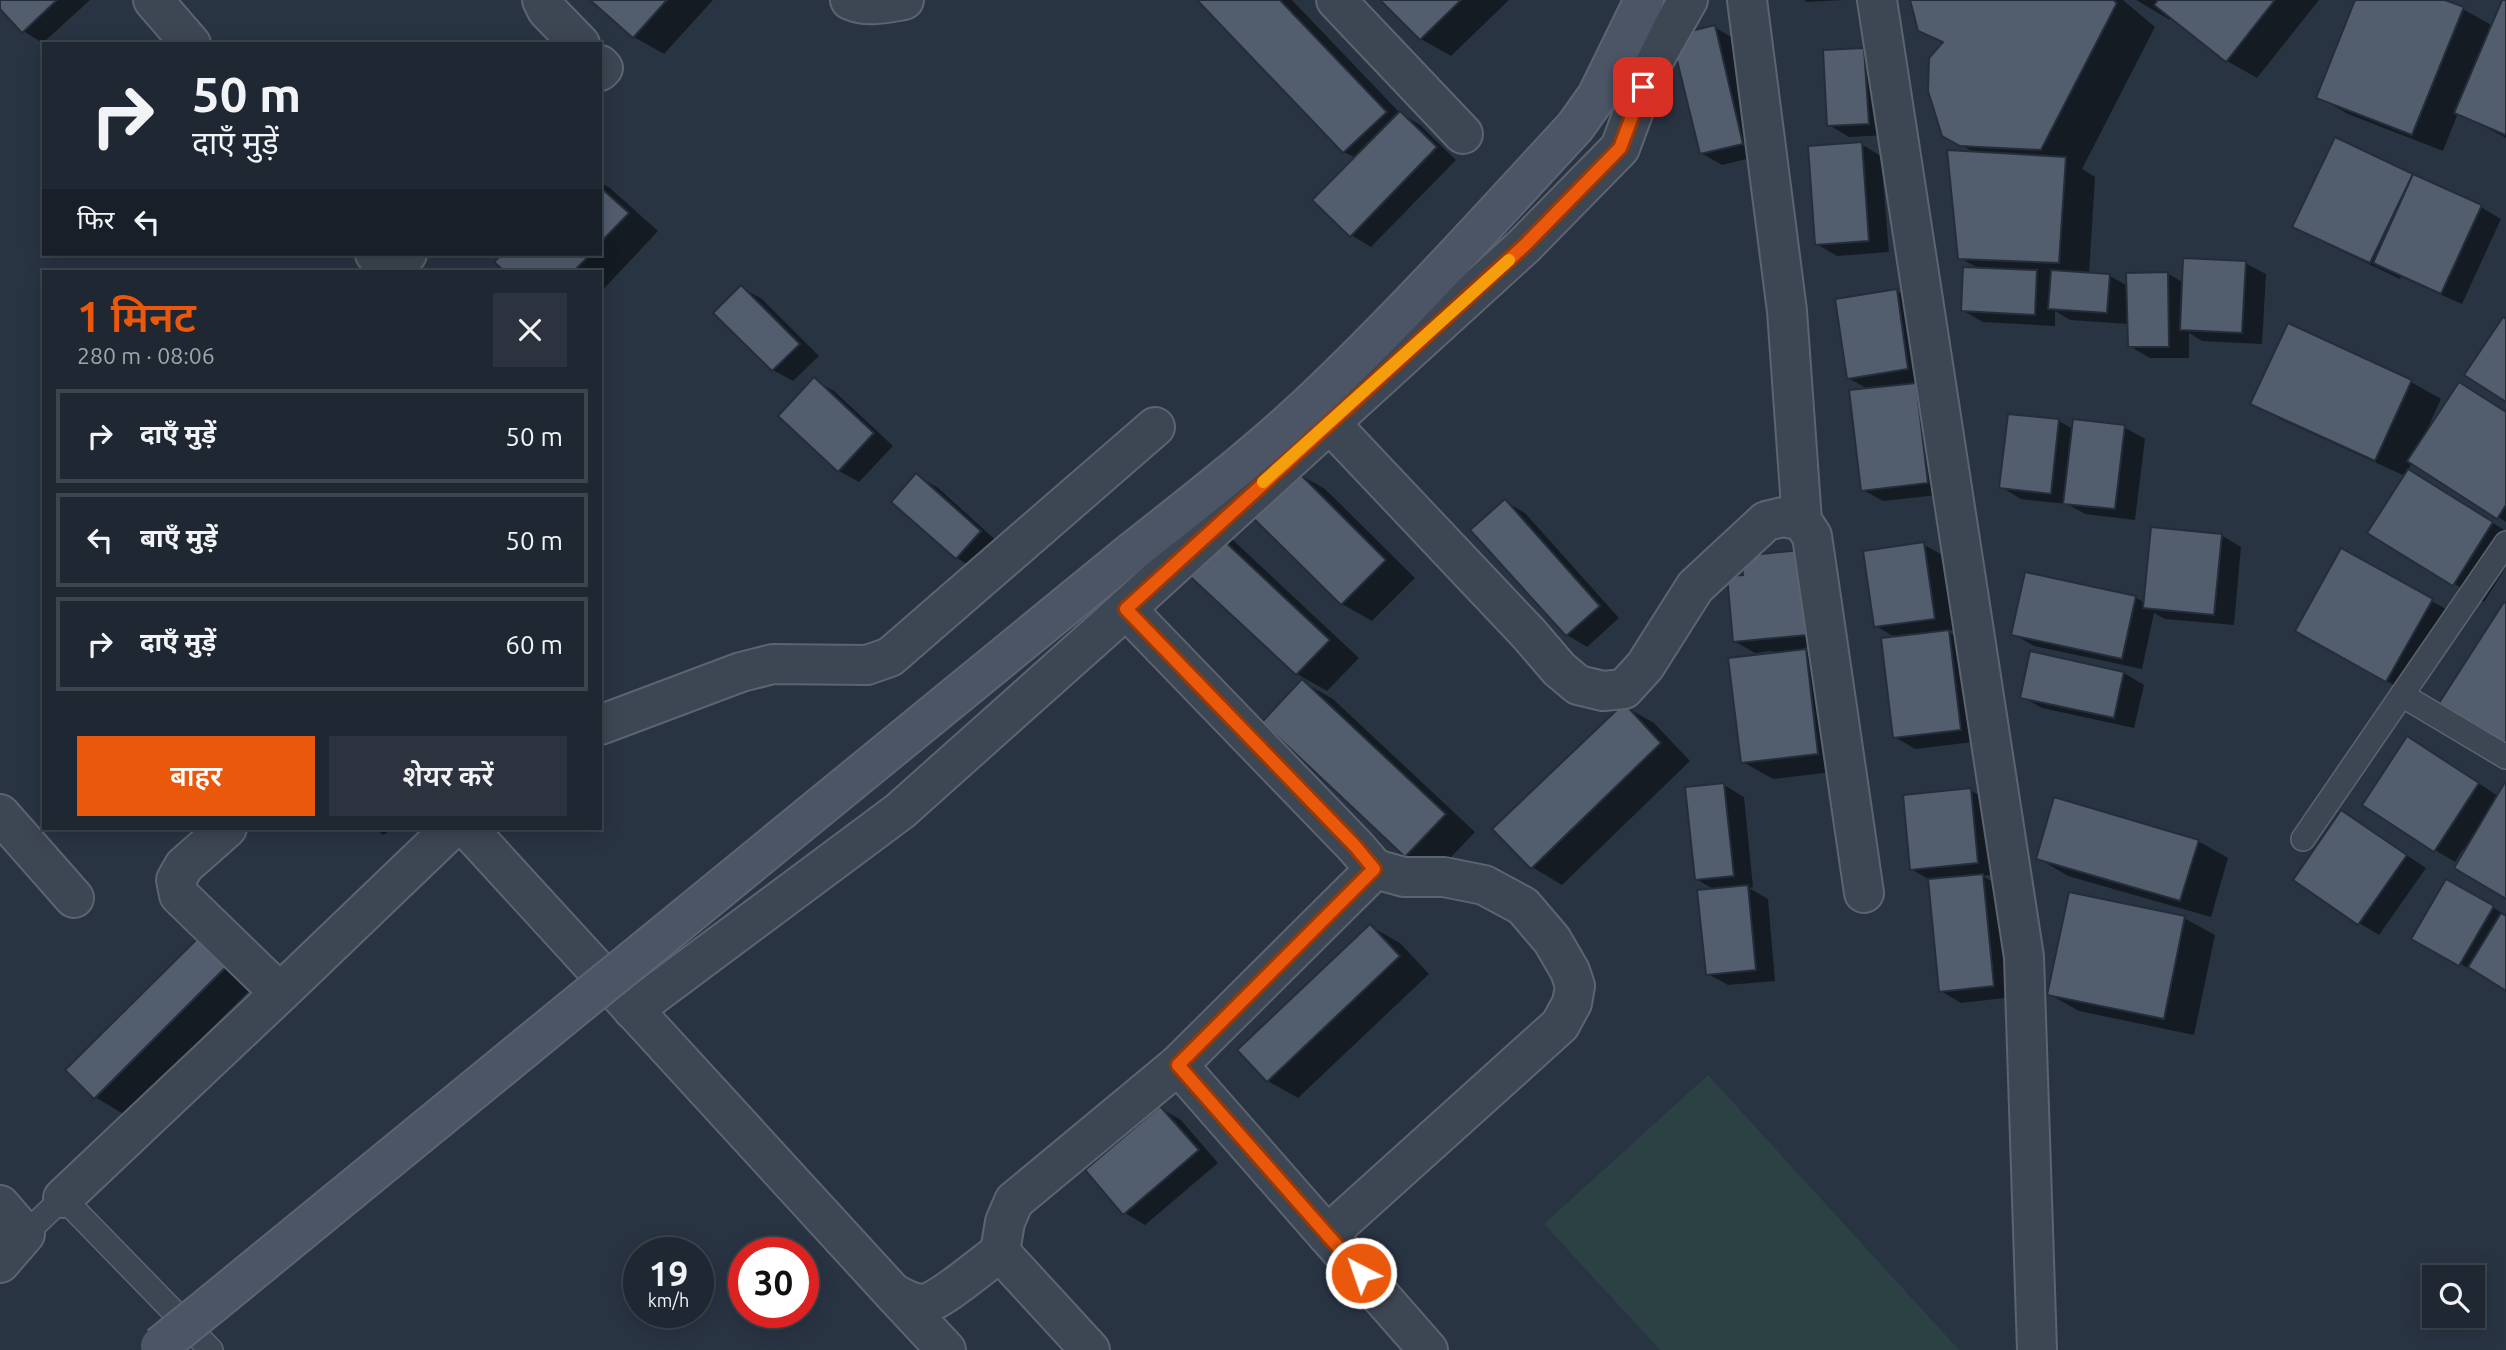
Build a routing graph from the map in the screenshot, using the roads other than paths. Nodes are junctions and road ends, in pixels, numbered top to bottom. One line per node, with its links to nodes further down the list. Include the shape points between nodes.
1 (153, 0): 10 (street)
2 (542, 0): 11 (street)
3 (850, 0): 4 (street, via 858,4)
4 (904, 0)
5 (1336, 0): 12 (street)
6 (1644, 0): 39 (street, bridge, via 1597,96 1575,127 1409,307 1308,406 1216,487)
7 (1688, 0): 17 (street, via 1650,67 1620,148 1524,246)
8 (1746, 0): 15 (street, via 1787,311)
9 (1877, 0): 44 (street, via 2024,957)
10 (189, 42)
11 (578, 42)
12 (1463, 134)
13 (1155, 427): 19 (street, via 890,657 867,665 773,664)
14 (1341, 435): 15 (street, via 1559,670 1578,685 1603,691 1624,689 1646,666 1695,587 1766,521 1783,517)
15 (1802, 521): 27 (street, via 1812,536)
16 (2506, 543): 18 (lane)
17 (1126, 609): 26 (street); 30 (street, via 900,811)
18 (2402, 695): 20 (lane); 25 (lane)
19 (602, 724)
20 (2506, 757)
21 (0, 814): 28 (street)
22 (226, 830): 29 (street, via 184,866 176,880 179,895)
23 (450, 830): 29 (street)
24 (469, 830): 30 (street)
25 (2303, 839)
26 (1374, 869): 31 (street); 35 (street, via 1404,877 1444,877 1484,885 1522,906 1552,940 1575,986 1560,1025)
27 (1864, 893)
28 (74, 898)
29 (280, 993): 32 (street)
30 (633, 1010): 38 (street)
31 (1178, 1065): 35 (street); 36 (street, via 1014,1201)
32 (63, 1198): 34 (lane); 40 (lane)
33 (0, 1205): 34 (street)
34 (25, 1234): 37 (street)
35 (1327, 1235): 43 (street)
36 (1000, 1252): 38 (street, via 926,1305); 42 (street)
37 (0, 1263)
38 (893, 1293): 41 (street)
39 (155, 1350)
40 (211, 1350)
41 (946, 1350)
42 (1090, 1350)
43 (1428, 1350)
44 (2037, 1350)

